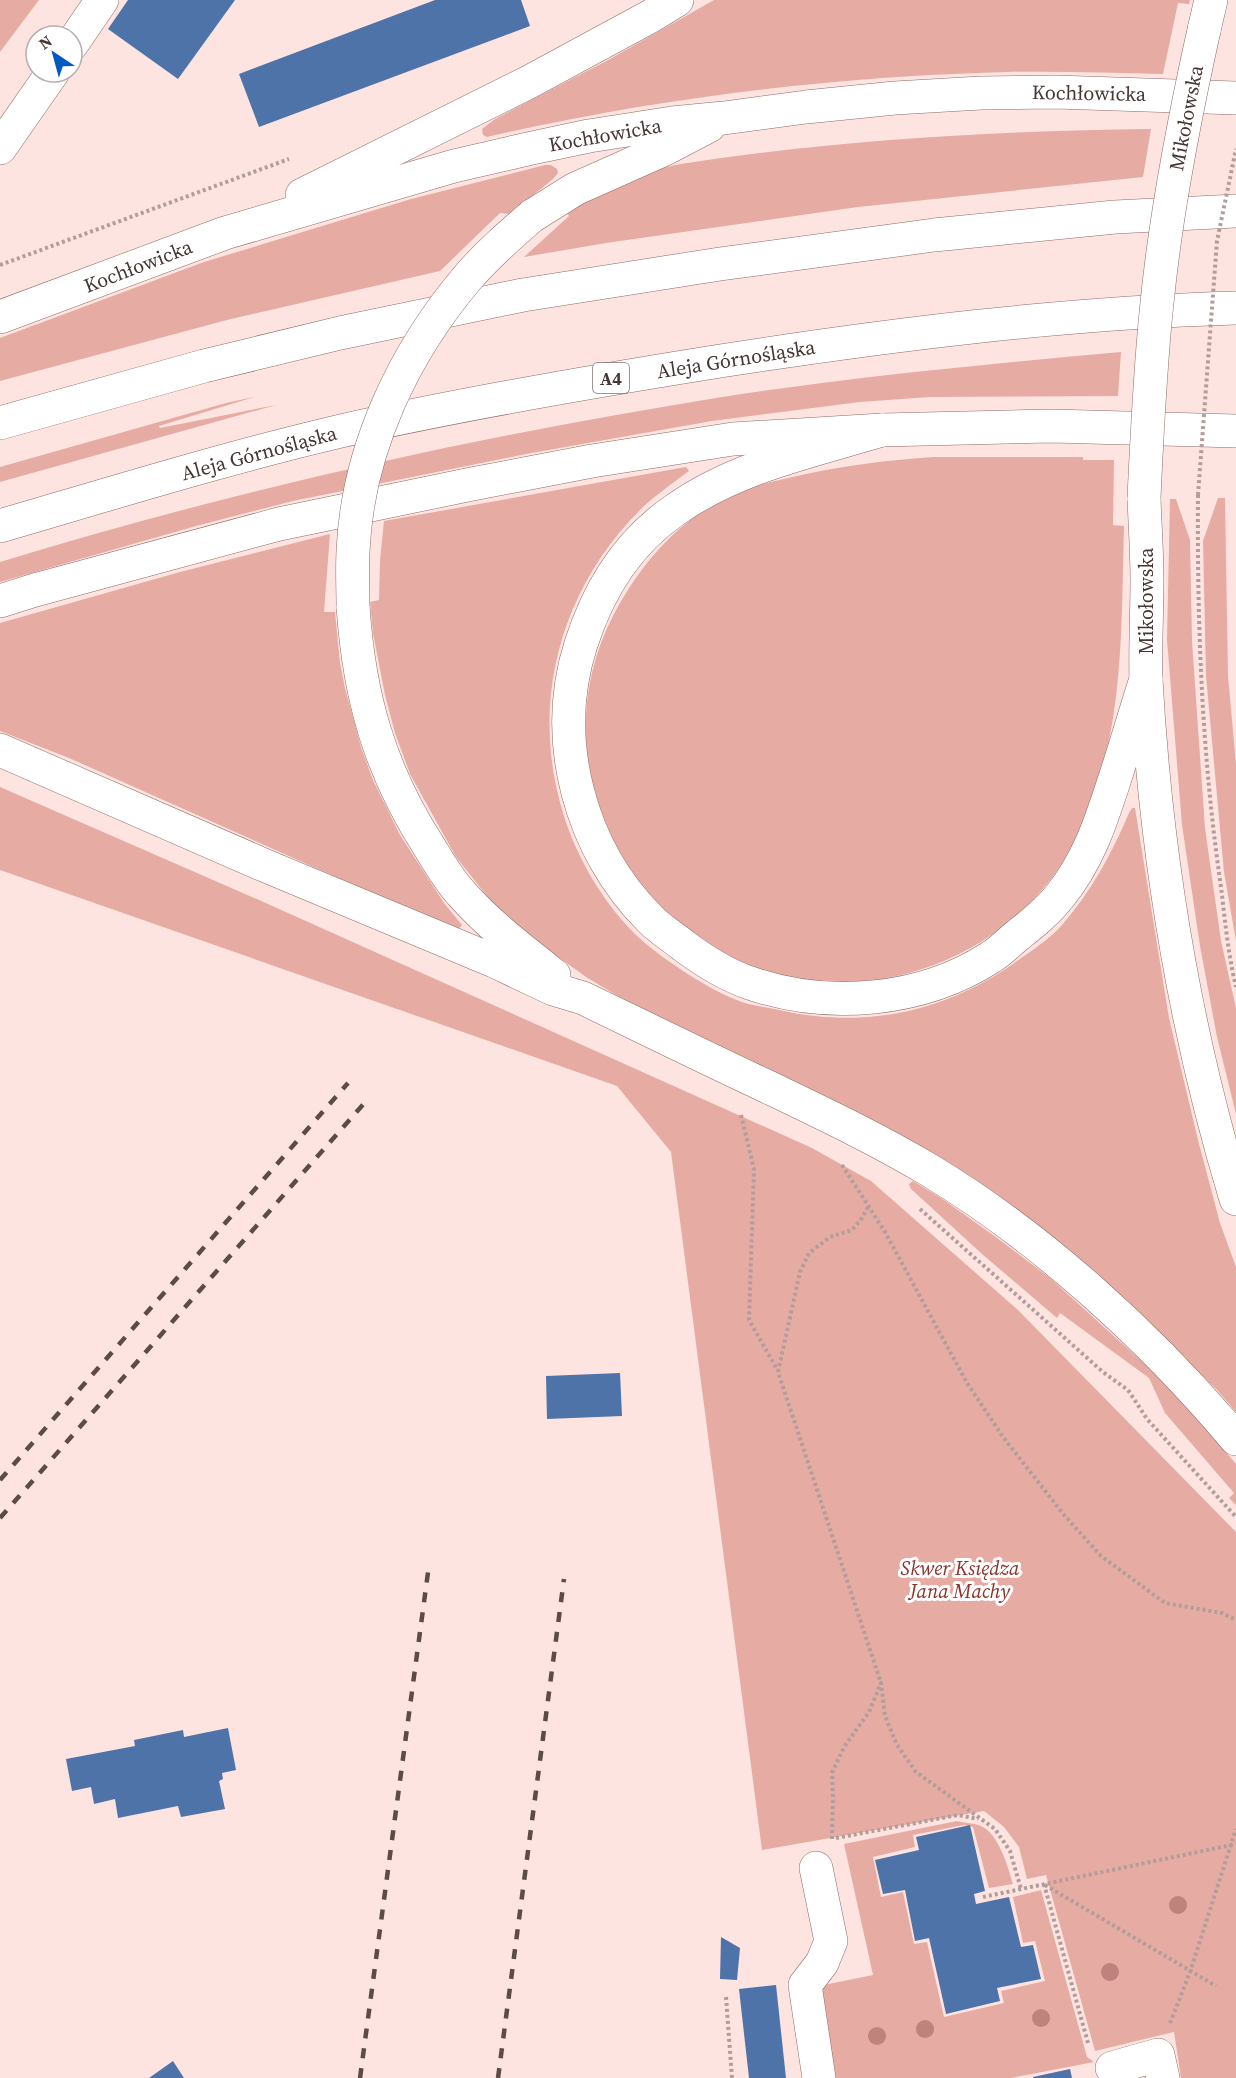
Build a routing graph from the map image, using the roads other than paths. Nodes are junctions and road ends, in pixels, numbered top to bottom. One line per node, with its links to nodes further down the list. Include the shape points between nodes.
1 (102, 0): 4 (main road)
2 (677, 0): 10 (main road, via 529,82)
3 (1208, 15): 18 (main road, Mikołowska, bridge, via 1183,129 1150,374 1144,498)
4 (84, 26)
5 (44, 84): 8 (main road)
6 (1236, 98): 7 (main road, Kochłowicka, via 1091,92 981,93 895,98)
7 (724, 118): 10 (main road, Kochłowicka, via 589,136 496,156); 20 (main road, bridge, via 575,189 532,216 497,247 440,312 413,353 373,445 358,508 353,550 355,643 371,724 392,780 459,892 503,934)
8 (0, 148)
9 (1236, 211): 13 (main road, via 1115,216 934,235 523,295 204,366)
10 (225, 233): 12 (main road, Kochłowicka)
11 (1236, 308): 16 (main road, Aleja Górnośląska / A4, via 905,334 594,381 329,434)
12 (0, 317)
13 (0, 423)
14 (882, 430): 15 (main road, via 1052,426); 17 (main road, via 733,439 472,484 279,524); 18 (main road, via 744,473 675,509 623,559 589,619 572,681 571,766 586,819 608,866 653,923 728,974 749,983 803,995 835,999 890,995 966,971 993,956 1042,916 1076,873 1101,822)
15 (1236, 431)
16 (0, 526)
17 (0, 601)
18 (1146, 679): 21 (main road, Mikołowska, via 1161,840 1177,952 1211,1108)
19 (0, 750): 20 (main road, via 554,989)
20 (583, 998): 22 (main road, via 851,1128 968,1196 1037,1247 1113,1312 1195,1392)
21 (1236, 1199)
22 (1236, 1439)
23 (816, 1868): 26 (main road, via 831,1941 822,1963 805,1985)
24 (1161, 2066): 25 (main road)
25 (1112, 2068)
26 (819, 2078)

